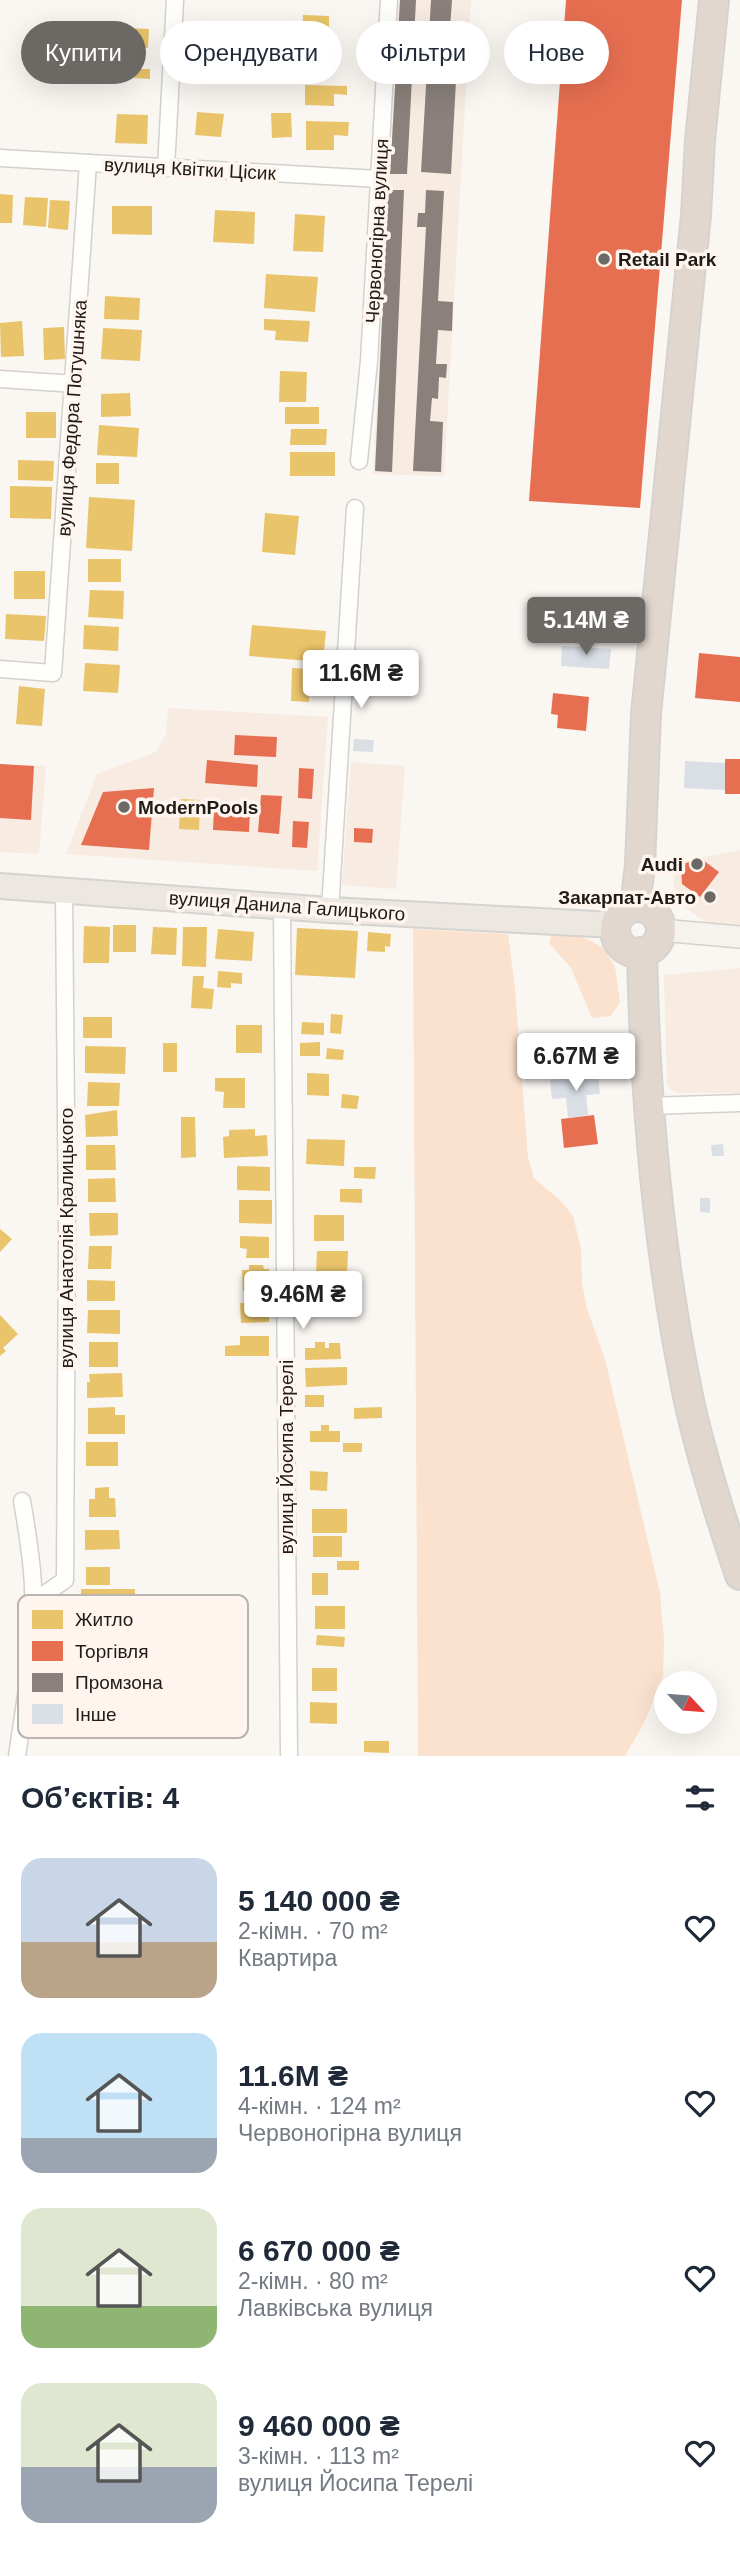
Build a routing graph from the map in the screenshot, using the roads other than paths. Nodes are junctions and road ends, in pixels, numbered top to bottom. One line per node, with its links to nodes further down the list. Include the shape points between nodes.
1 (175, 0): 6 (street)
2 (389, 0): 7 (street, Червоногірна вулиця)
3 (712, 6): 17 (highway, via 646,714 640,865)
4 (0, 158): 5 (street, вулиця Квітки Цісик)
5 (88, 163): 6 (street, вулиця Квітки Цісик); 9 (street, вулиця Федора Потушняка)
6 (166, 168): 7 (street, вулиця Квітки Цісик)
7 (379, 179): 10 (street, Червоногірна вулиця)
8 (0, 379): 9 (street)
9 (75, 384): 12 (street, вулиця Федора Потушняка, via 53,673)
10 (359, 461)
11 (355, 508): 16 (street)
12 (0, 669)
13 (0, 886): 14 (main road, вулиця Данила Галицького)
14 (64, 891): 15 (main road, вулиця Данила Галицького); 26 (street, вулиця Анатолія Кралицького, via 65,1580)
15 (282, 906): 16 (main road, вулиця Данила Галицького); 29 (street, вулиця Йосипа Терелі)
16 (330, 910): 17 (main road, вулиця Данила Галицького, via 574,923)
17 (625, 916): 18 (highway, via 645,908 659,921); 20 (highway, via 615,934 625,949)
18 (661, 930): 19 (street); 20 (highway, via 658,940)
19 (740, 937)
20 (642, 952): 22 (highway)
21 (740, 1103): 22 (street)
22 (648, 1106): 24 (highway, via 668,1287 688,1398)
23 (22, 1501): 25 (street)
24 (740, 1575)
25 (38, 1595)
26 (45, 1595)
27 (19, 1738): 28 (street)
28 (17, 1756)
29 (289, 1756)

